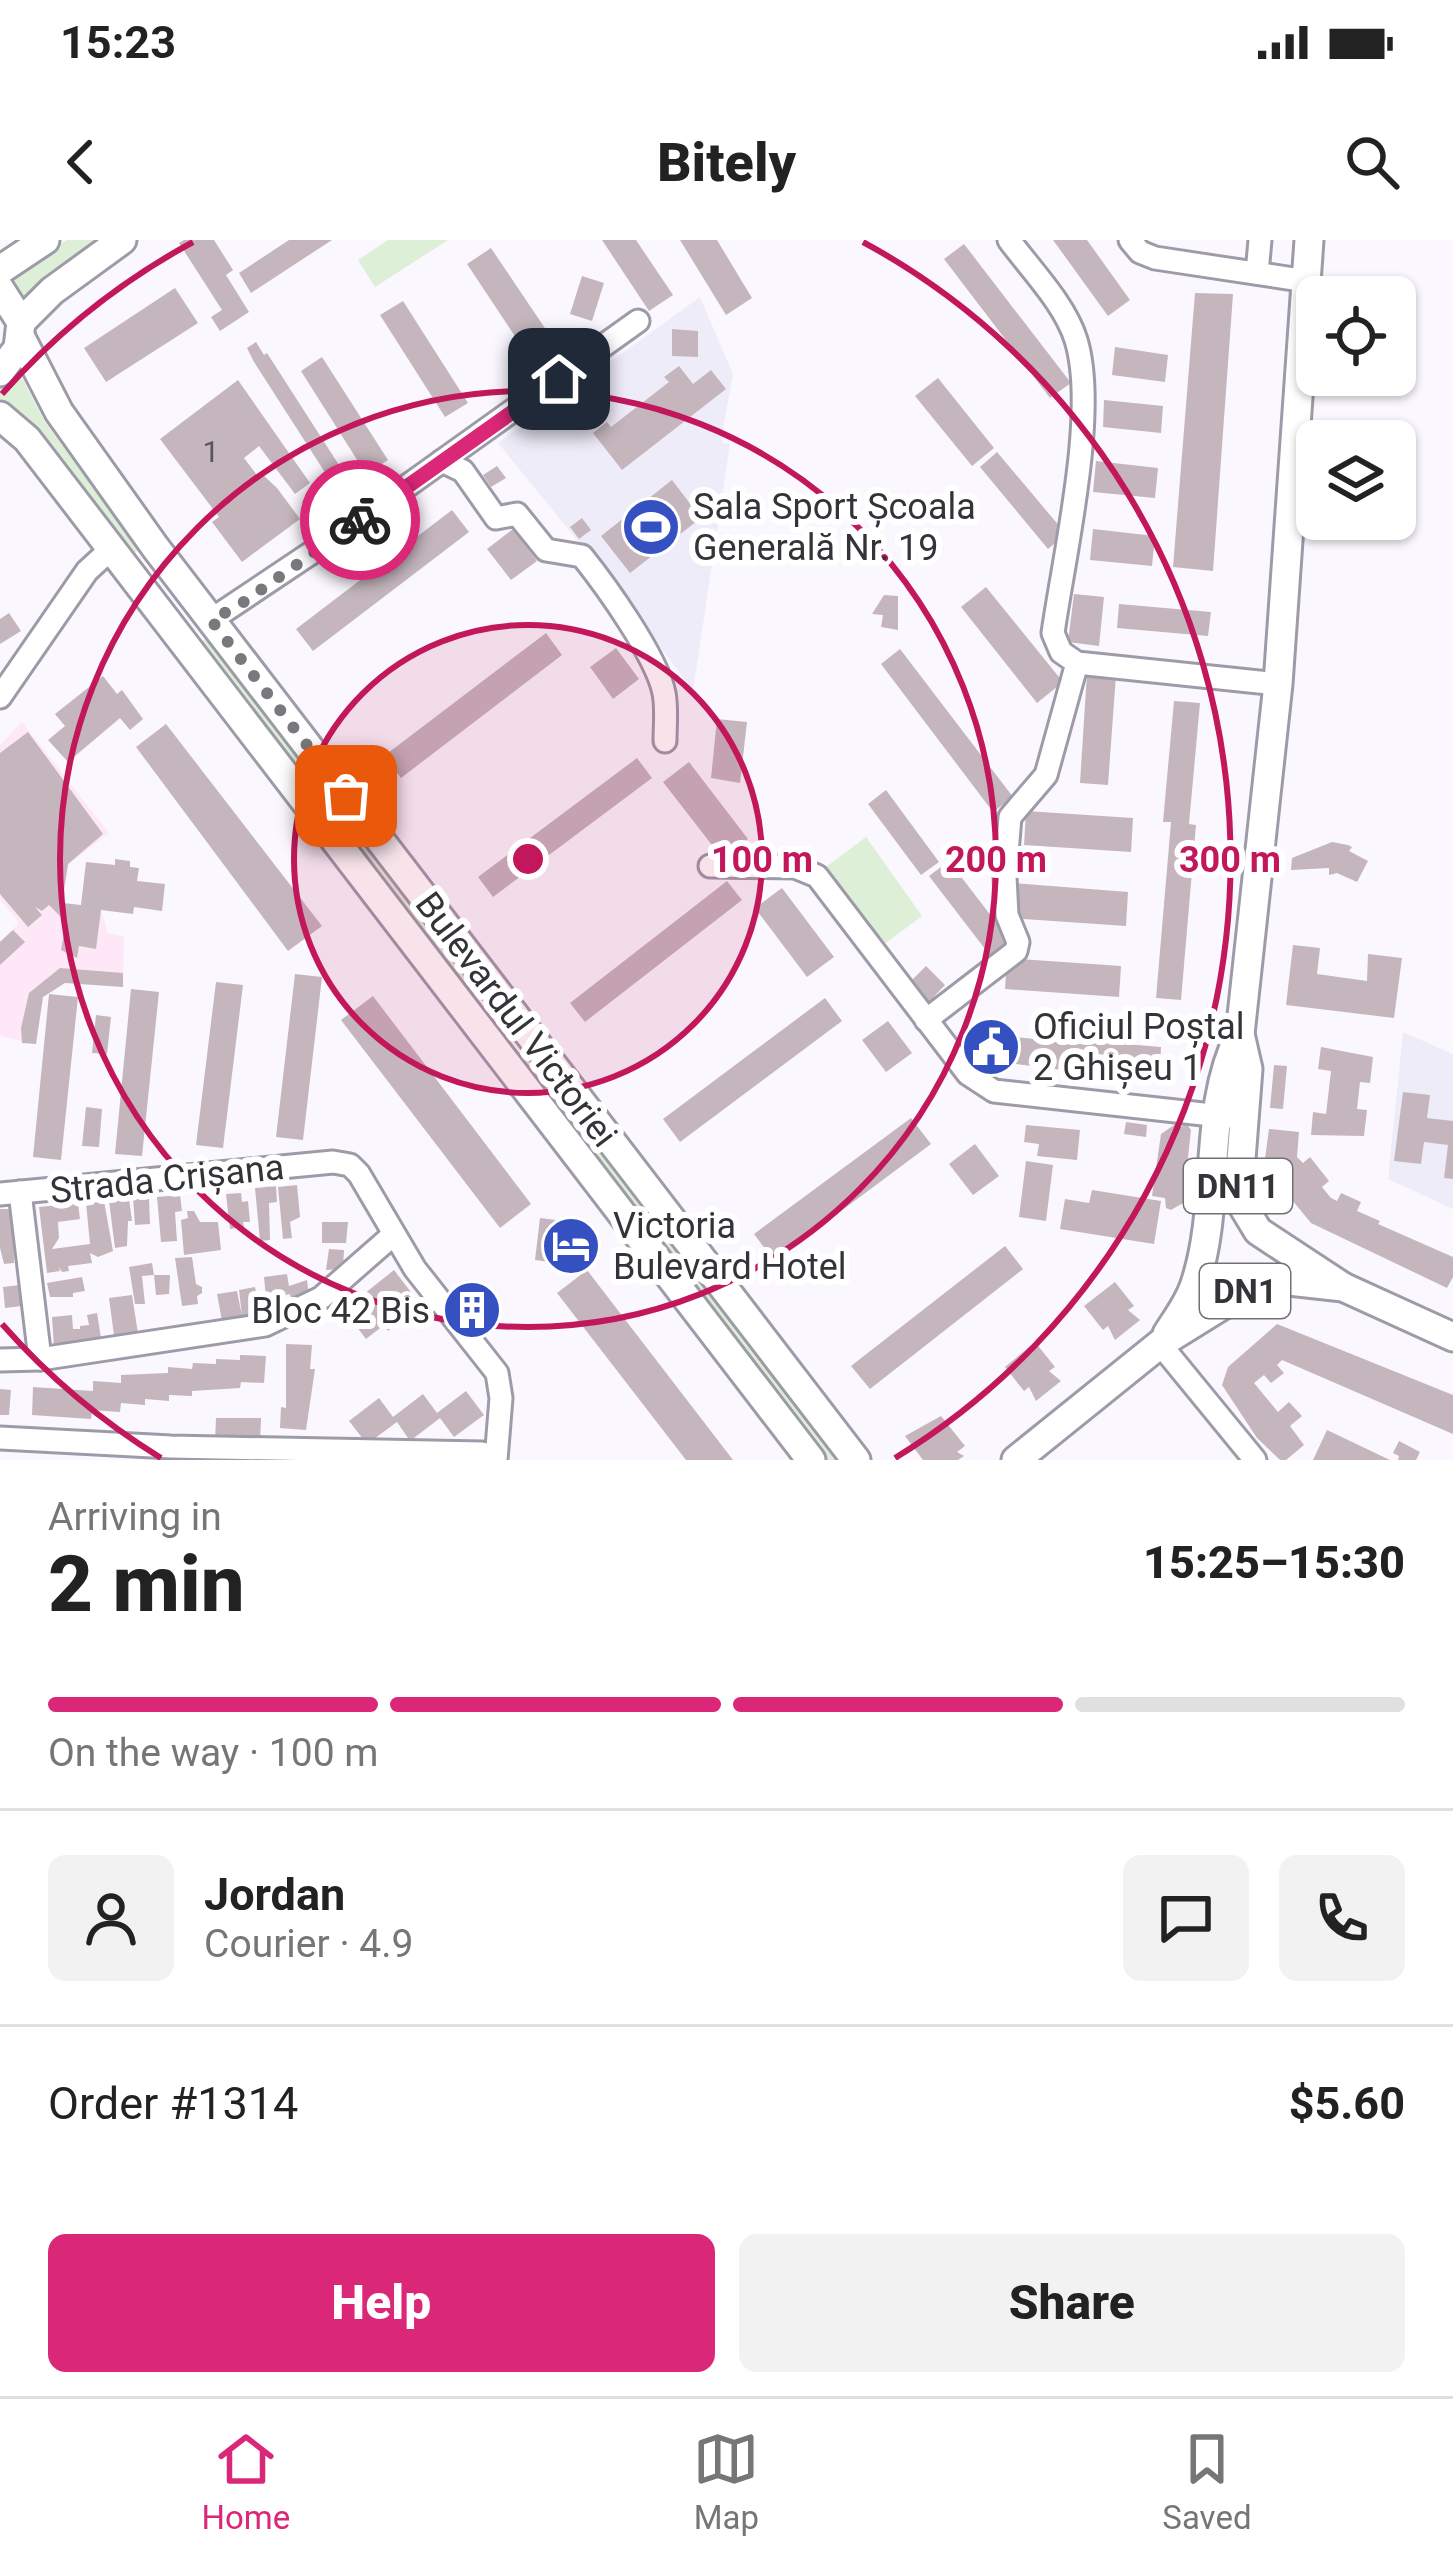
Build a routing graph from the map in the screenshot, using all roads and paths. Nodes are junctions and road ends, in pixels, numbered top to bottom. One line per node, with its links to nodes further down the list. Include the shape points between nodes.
1 (46, 240): 7 (main road)
2 (122, 240): 13 (main road, via 52,291)
3 (1010, 240): 21 (street, via 1076,340 1083,390 1053,633)
4 (1130, 240): 8 (street, via 1145,256)
5 (1260, 240): 8 (street)
6 (1309, 240): 9 (main road, DN11)
7 (0, 269)
8 (1258, 273): 10 (street)
9 (1307, 276)
10 (1296, 279)
11 (0, 289): 13 (main road, Bulevardul Victoriei)
12 (638, 321): 17 (street)
13 (21, 330): 14 (main road); 19 (main road, Bulevardul Victoriei, via 59,412)
14 (0, 372)
15 (1299, 396): 22 (main road, DN11)
16 (0, 416): 18 (main road, Bulevardul Victoriei)
17 (442, 461): 19 (street); 24 (street, via 463,471 496,518 517,514 547,550 582,556 662,683)
18 (111, 549): 20 (main road, Bulevardul Victoriei); 23 (street)
19 (211, 620): 20 (main road); 26 (main road, Bulevardul Victoriei)
20 (182, 641): 28 (main road, Bulevardul Victoriei)
21 (1077, 663): 22 (street); 27 (street, via 1046,776 1010,817 1005,877 1016,950)
22 (1279, 684): 29 (main road, DN11, via 1240,1034 1224,1066)
23 (0, 697)
24 (664, 741)
25 (710, 866): 27 (street, via 794,867 817,876)
26 (508, 1008): 28 (main road); 41 (main road, Bulevardul Victoriei)
27 (926, 1020): 29 (street, via 968,1074 994,1090)
28 (480, 1029): 40 (main road, Bulevardul Victoriei)
29 (1230, 1117): 32 (main road, DN11, via 1246,1215); 34 (main road, DN11, via 1196,1281)
30 (10, 1193): 31 (street, Strada Crișana, via 333,1162 359,1174); 35 (street)
31 (393, 1235): 35 (street, via 321,1298 265,1325); 39 (street, via 497,1373 502,1398)
32 (1343, 1287): 33 (main road, DN1); 34 (main road, DN1, via 1265,1283)
33 (1453, 1337)
34 (1160, 1344): 42 (main road, DN1); 43 (street)
35 (40, 1359): 36 (street)
36 (0, 1360)
37 (0, 1438): 38 (street)
38 (328, 1454): 39 (street)
39 (489, 1456)
40 (811, 1460)
41 (856, 1460)
42 (1016, 1460)
43 (1255, 1460)

